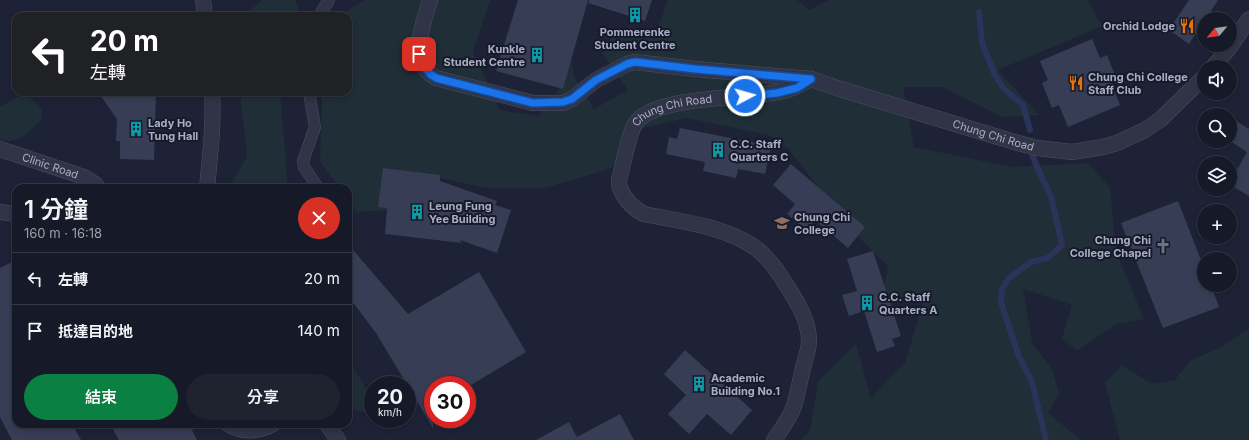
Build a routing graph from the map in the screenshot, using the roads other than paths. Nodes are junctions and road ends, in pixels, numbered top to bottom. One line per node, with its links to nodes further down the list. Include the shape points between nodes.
1 (203, 0): 4 (street)
2 (329, 0): 5 (street)
3 (430, 0): 8 (street, via 419,43 419,54 430,74 436,78 533,103 566,102 596,80 635,62)
4 (204, 12)
5 (322, 12)
6 (1249, 19): 7 (street)
7 (1219, 60)
8 (811, 79): 9 (street, Chung Chi Road, via 1018,143 1072,152 1110,145 1145,130); 22 (street, Chung Chi Road, via 797,88 777,93 682,102 644,115 634,125 618,180 625,198 638,212 707,227 748,242 774,267 792,293 802,313 809,342 794,407)
9 (1197, 85)
10 (212, 96): 14 (street)
11 (310, 96): 15 (street, via 315,127 303,161)
12 (0, 148): 13 (street, Clinic Road, via 84,177)
13 (95, 184)
14 (207, 184)
15 (315, 184)
16 (0, 212): 17 (street)
17 (12, 214)
18 (237, 428): 19 (street)
19 (263, 428)
20 (330, 428): 21 (street)
21 (338, 440)
22 (774, 440)

